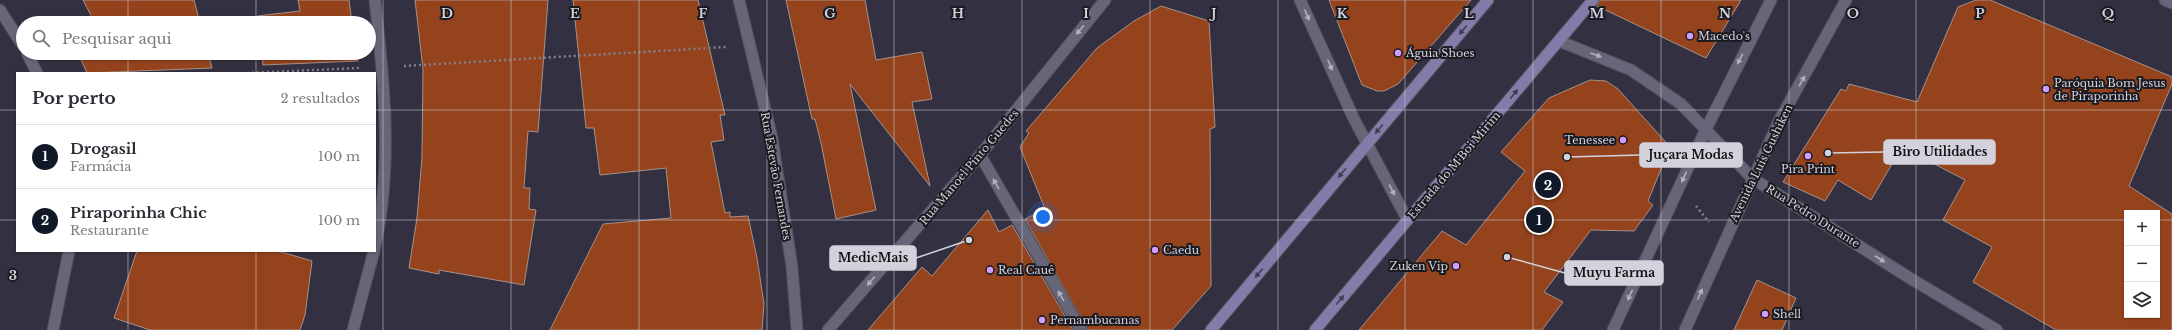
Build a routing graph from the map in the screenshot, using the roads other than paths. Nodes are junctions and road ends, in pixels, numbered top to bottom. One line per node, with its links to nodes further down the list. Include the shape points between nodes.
1 (375, 0): 21 (street, via 386,142 382,215)
2 (739, 0): 26 (street, Rua Estevão Fernandes, via 772,138 792,267)
3 (1105, 0): 18 (street, Rua Manoel Pinto Guedes, one-way to 18)
4 (1300, 0): 17 (street, one-way to 17)
5 (1488, 0): 17 (main road, one-way to 17)
6 (1593, 0): 13 (main road, Estrada do M'Boi Mirim)
7 (1771, 0): 16 (street, one-way to 16)
8 (1846, 0): 19 (street, Avenida Luis Gushiken, one-way to 8, via 1779,121)
9 (2165, 0): 10 (street)
10 (2172, 3)
11 (0, 10): 12 (street)
12 (16, 35)
13 (1559, 42): 16 (street, Rua Pedro Durante, one-way to 16, via 1631,70 1681,104); 20 (main road, Estrada do M'Boi Mirim, one-way to 13)
14 (30, 60): 15 (street)
15 (36, 72)
16 (1706, 129): 19 (street, Rua Pedro Durante); 31 (street, one-way to 31)
17 (1367, 143): 20 (street, one-way to 20); 29 (main road, one-way to 29)
18 (980, 155): 27 (street, Rua Manoel Pinto Guedes, one-way to 27); 28 (street, one-way to 18)
19 (1752, 178): 32 (street, Avenida Luis Gushiken, one-way to 19); 33 (street, Rua Pedro Durante, one-way to 33)
20 (1407, 219): 30 (main road, Estrada do M'Boi Mirim, one-way to 20)
21 (376, 242)
22 (69, 252): 24 (street)
23 (374, 252): 25 (street)
24 (53, 330)
25 (353, 330)
26 (797, 330)
27 (828, 330)
28 (1081, 330)
29 (1211, 330)
30 (1315, 330)
31 (1613, 330)
32 (1684, 330)
33 (1997, 330)

